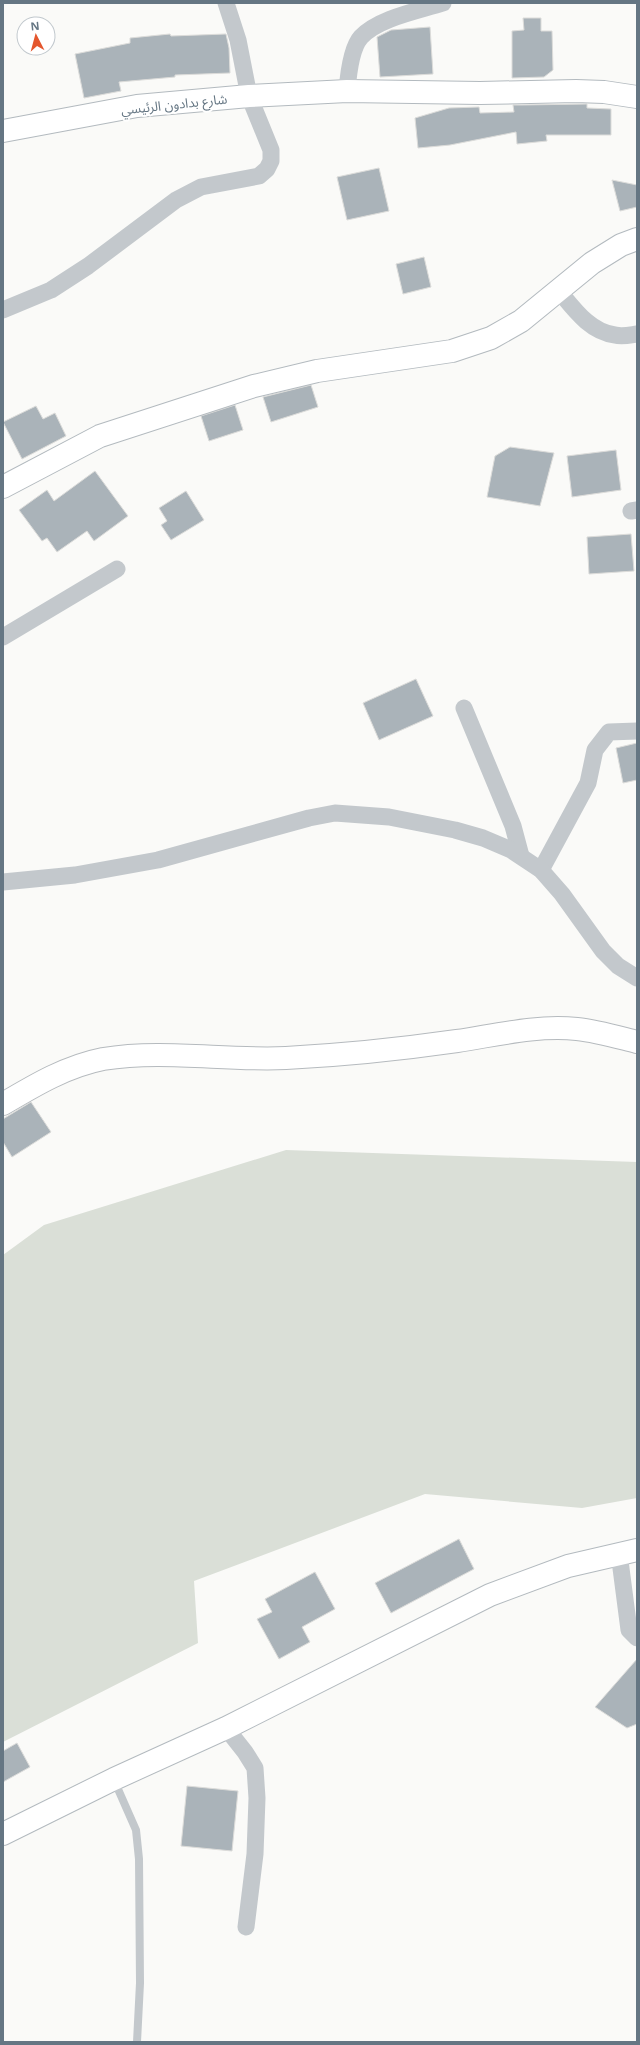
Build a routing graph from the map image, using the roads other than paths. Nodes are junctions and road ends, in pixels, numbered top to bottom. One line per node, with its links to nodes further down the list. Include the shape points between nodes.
1 (226, 3): 4 (street, via 238,40)
2 (443, 3): 3 (street, via 385,22 360,38 350,69)
3 (347, 91): 4 (main road, شارع بدادون الرئيسي); 5 (main road, شارع بدادون الرئيسي, via 576,91)
4 (249, 96): 6 (main road, شارع بدادون الرئيسي, via 137,106); 9 (street, via 271,150 271,161 259,176 201,187 176,200 88,266 51,290)
5 (637, 97)
6 (3, 131)
7 (637, 239): 8 (main road, via 621,245 592,263)
8 (559, 291): 10 (street, via 579,315 598,330 615,336); 11 (main road, via 521,321 491,338 452,351 318,371 254,386 100,436)
9 (3, 310)
10 (637, 334)
11 (3, 487)
12 (117, 569): 13 (street)
13 (3, 637)
14 (464, 708): 16 (street, via 513,826)
15 (637, 731): 17 (street, via 610,732 596,750 588,783)
16 (521, 856): 17 (street); 18 (street, via 483,838 455,830 389,817 336,813 309,818 158,860 75,875)
17 (541, 870): 19 (street, via 562,894 603,951 618,966)
18 (3, 882)
19 (637, 978)
20 (637, 1042): 21 (main road, via 577,1029 524,1029 457,1041 375,1051 284,1058 160,1056 104,1059 56,1074)
21 (3, 1104)
22 (628, 1551): 23 (street, via 629,1630); 24 (main road, via 568,1566 490,1595)
23 (637, 1638)
24 (226, 1728): 25 (main road); 27 (street, via 255,1768 255,1854)
25 (114, 1779): 26 (main road); 28 (lane, via 136,1830 139,1859 140,1983)
26 (3, 1834)
27 (246, 1927)
28 (137, 2042)

